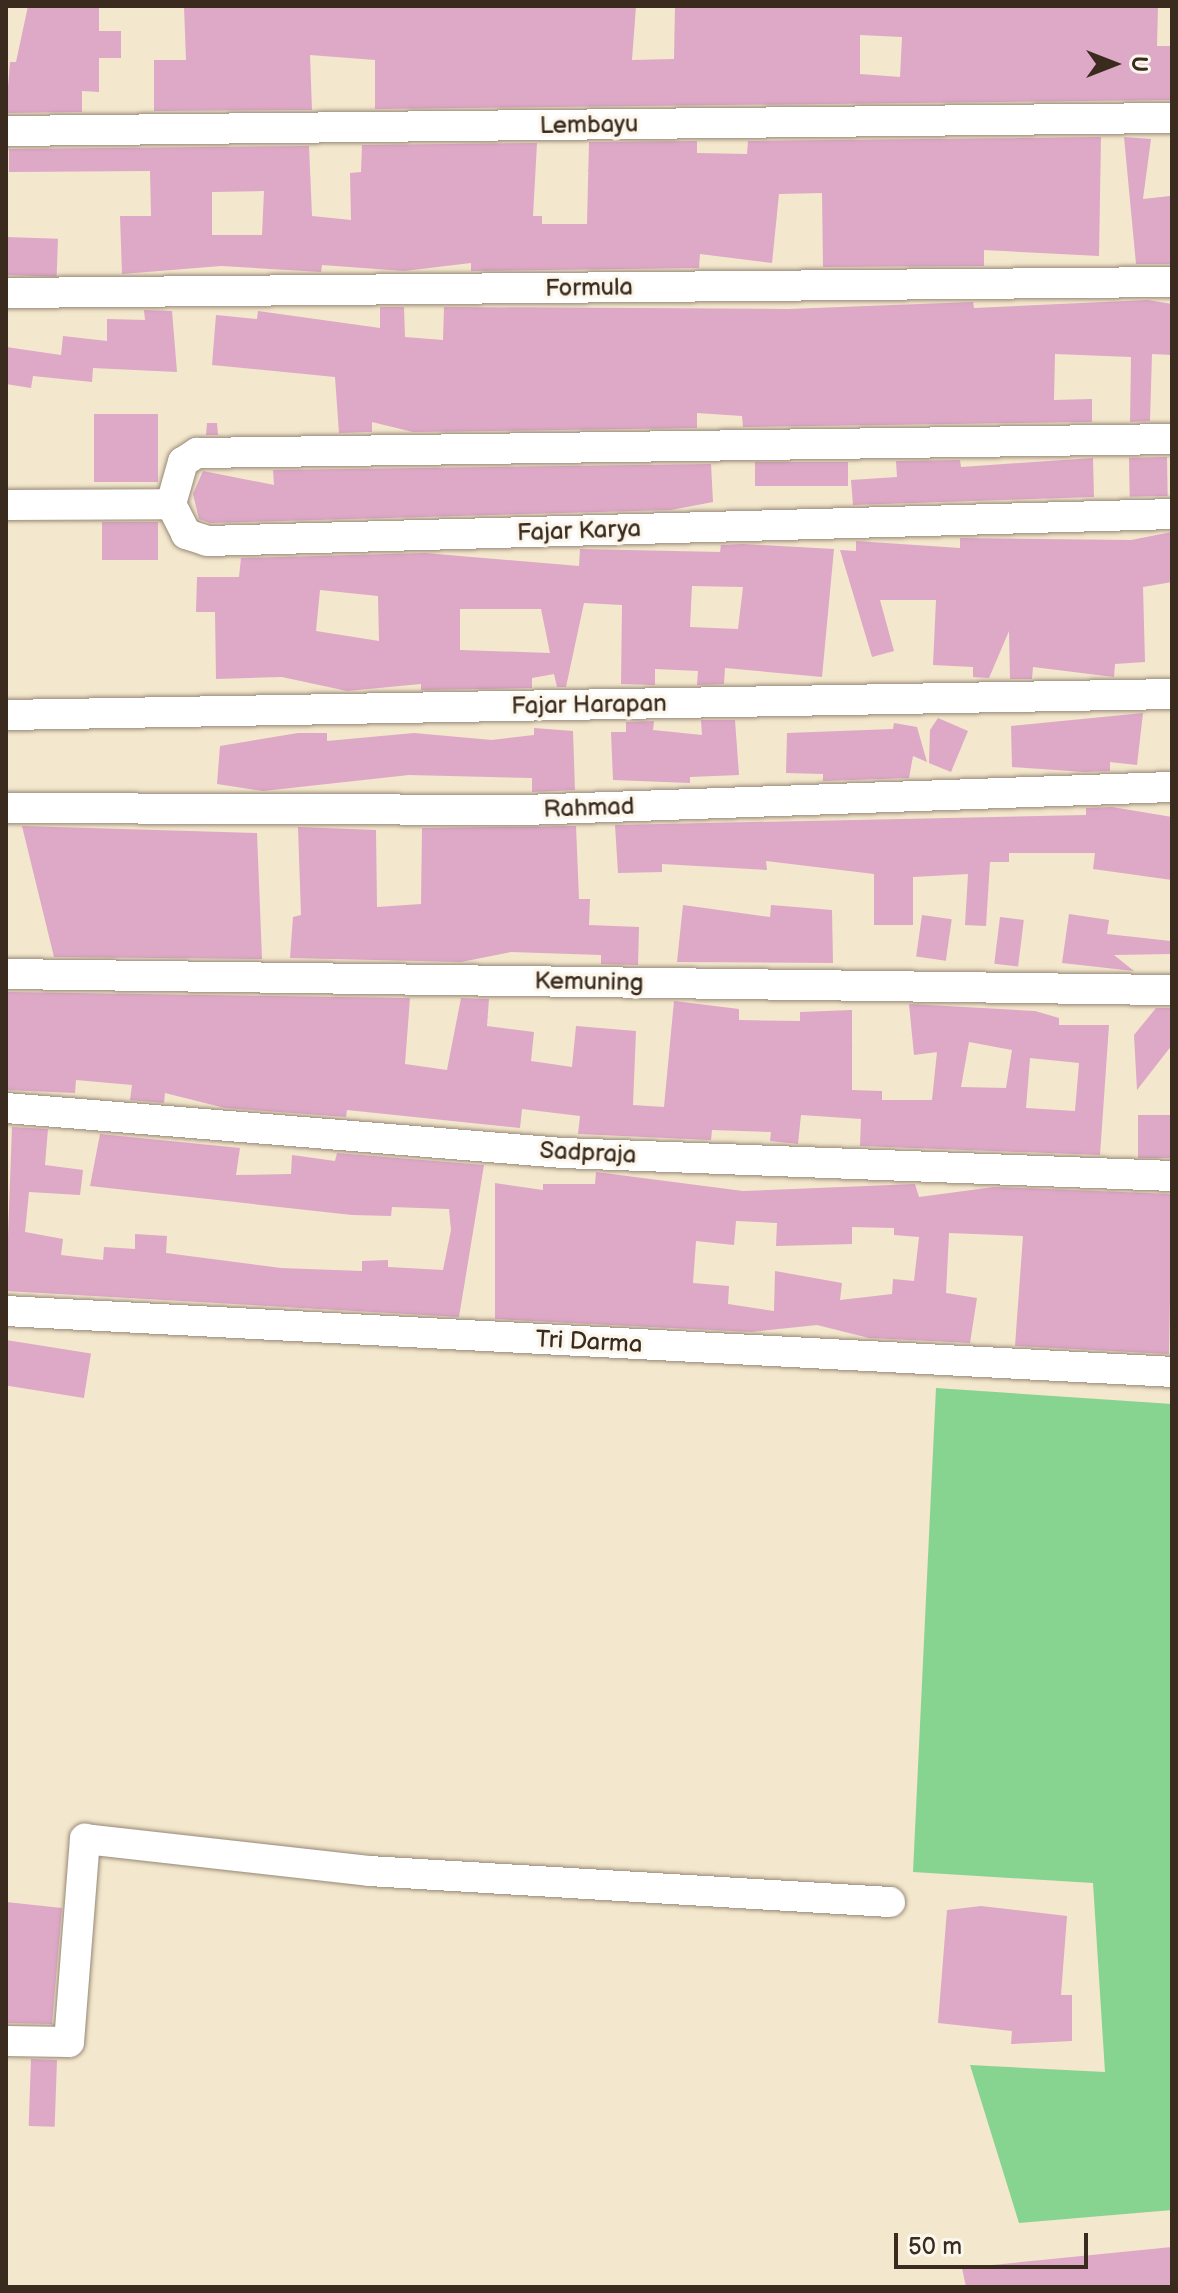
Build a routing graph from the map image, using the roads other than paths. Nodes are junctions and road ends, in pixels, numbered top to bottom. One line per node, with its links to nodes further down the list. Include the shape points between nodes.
1 (1172, 118): 2 (street, Lembayu)
2 (6, 131)
3 (1172, 282): 4 (street, Formula)
4 (6, 293)
5 (1172, 439): 6 (street, via 197,453 183,462)
6 (171, 504): 7 (street); 8 (street, Fajar Karya, via 186,534 207,541)
7 (6, 505)
8 (1172, 514)
9 (1172, 694): 10 (street, Fajar Harapan)
10 (6, 715)
11 (1172, 787): 12 (street, Rahmad, via 525,810)
12 (6, 808)
13 (6, 974): 14 (street, Kemuning)
14 (1172, 990)
15 (6, 1108): 16 (street, Sadpraja, via 563,1153)
16 (1172, 1176)
17 (6, 1311): 18 (street, Tri Darma)
18 (1172, 1372)
19 (890, 1902): 20 (street, via 398,1873 85,1839 69,2042)
20 (6, 2041)

